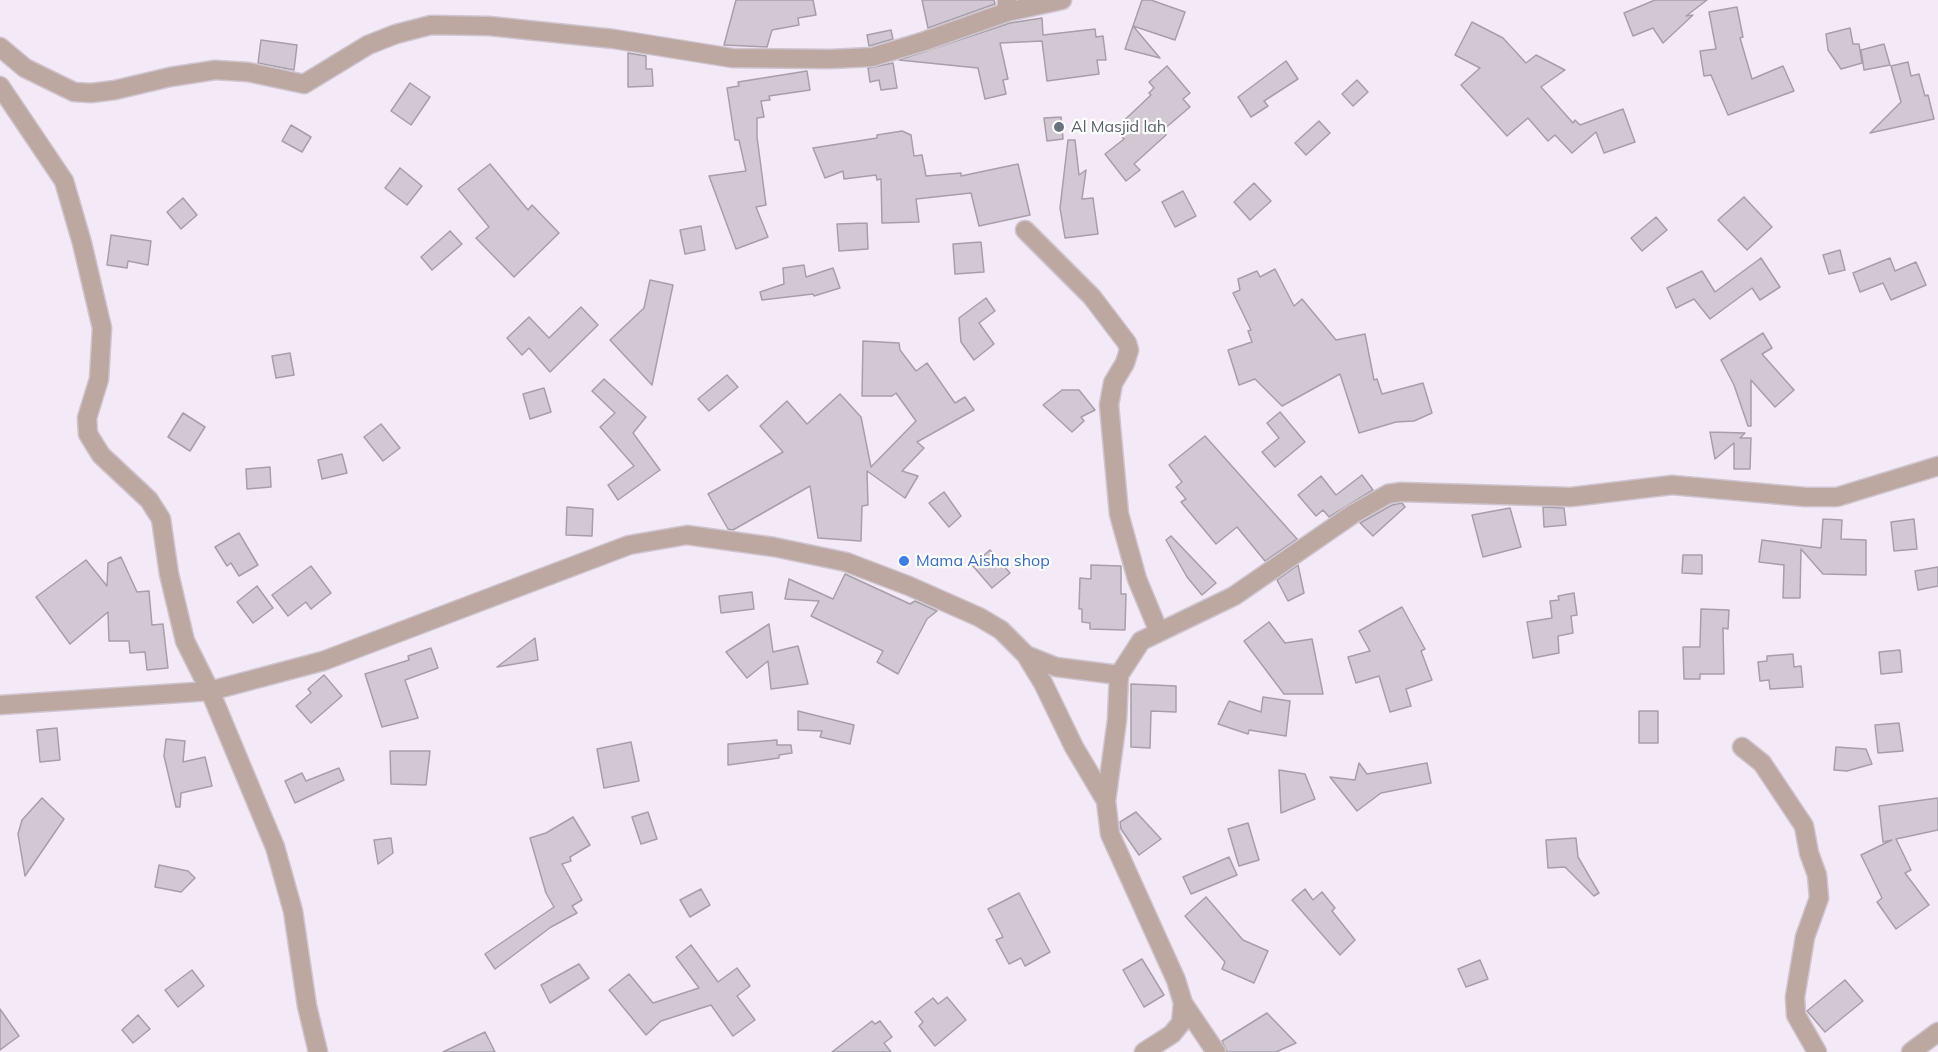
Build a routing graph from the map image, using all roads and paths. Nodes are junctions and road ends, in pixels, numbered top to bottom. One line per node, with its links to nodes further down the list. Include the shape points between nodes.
1 (1062, 0): 2 (street)
2 (1007, 6): 3 (street, via 872,57 732,58 614,39 489,26 431,25 368,45 304,84 248,72 215,70 91,93 74,92 51,82 25,68)
3 (0, 47)
4 (0, 87): 10 (street, via 64,181 82,243 102,328 99,379 87,418 88,434 101,455 149,500 161,519 185,641)
5 (1025, 230): 7 (street, via 1092,297 1127,343 1129,350 1113,383 1109,405 1119,514 1137,579)
6 (1938, 466): 7 (street, via 1838,497 1672,485 1571,497 1388,494 1234,596)
7 (1159, 632): 9 (street, via 1141,641)
8 (1026, 655): 9 (street, via 1056,667); 10 (street, via 1001,630 979,617 846,562 687,535 629,545 323,661); 13 (street)
9 (1119, 675): 13 (street)
10 (210, 691): 11 (street); 16 (street, via 275,847 293,910)
11 (0, 705)
12 (1742, 747): 19 (street, via 1762,763 1804,826 1817,875 1819,898 1805,937 1795,997 1796,1015)
13 (1106, 801): 14 (street, via 1110,834)
14 (1183, 1003): 17 (street, via 1181,1023 1172,1034); 18 (street)
15 (1938, 1032): 20 (street)
16 (318, 1052)
17 (1144, 1052)
18 (1216, 1052)
19 (1817, 1052)
20 (1911, 1052)

